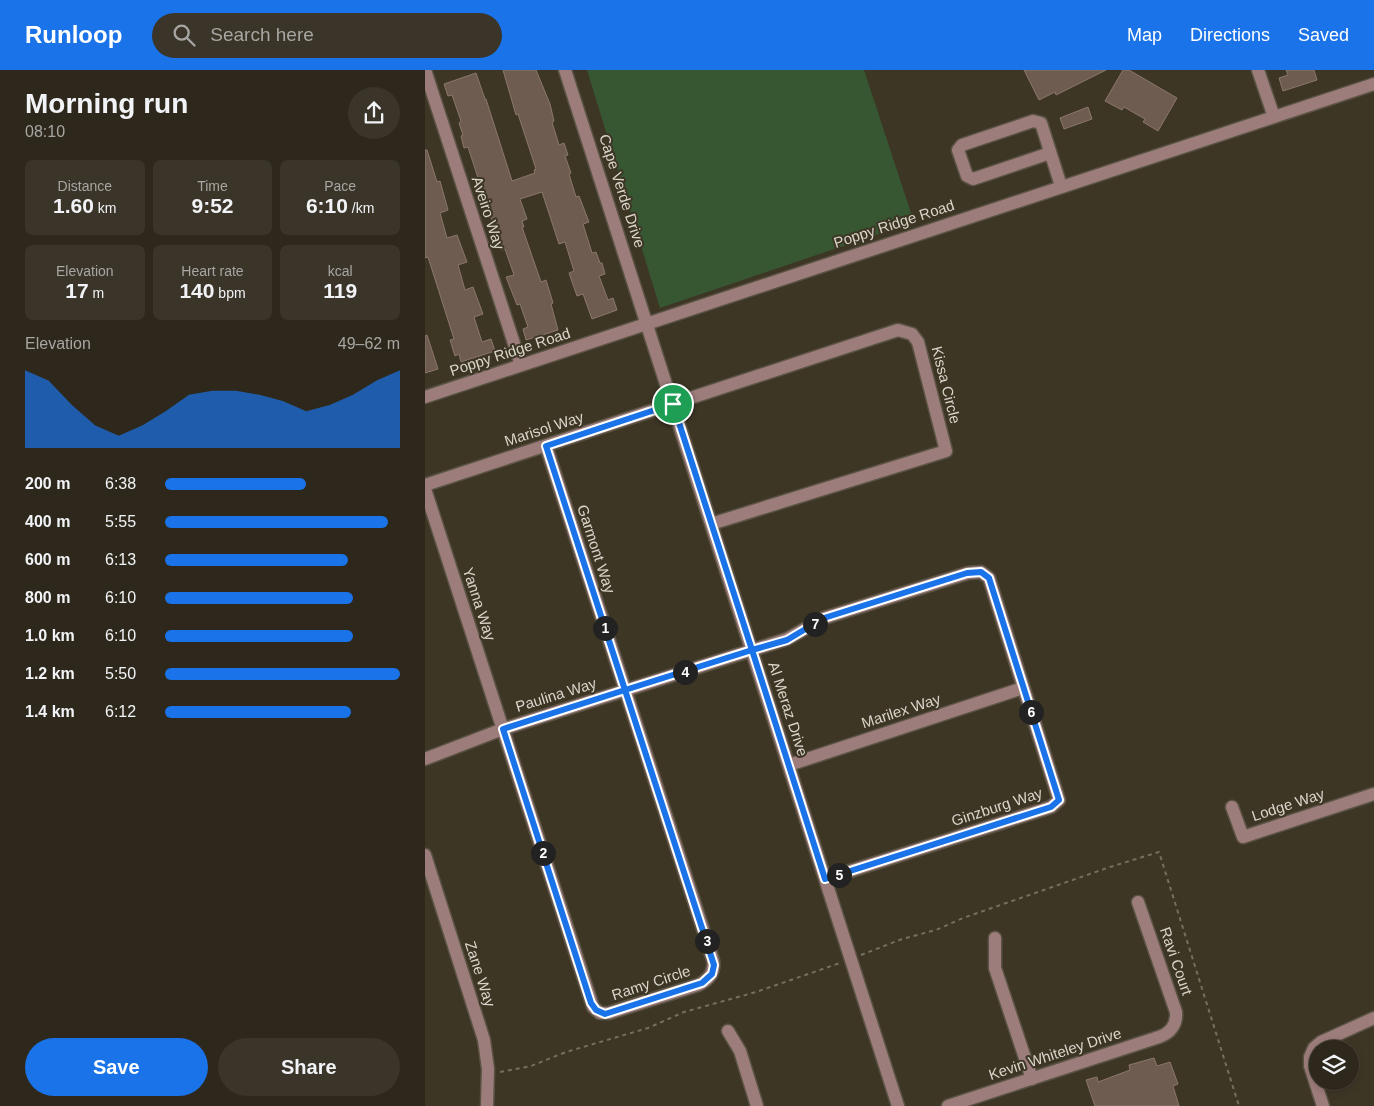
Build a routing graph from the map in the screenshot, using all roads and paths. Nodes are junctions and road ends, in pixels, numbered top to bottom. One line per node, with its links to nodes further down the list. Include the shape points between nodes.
1 (425, 70): 9 (street, Aveiro Way)
2 (565, 70): 8 (street, Cape Verde Drive)
3 (1258, 70): 5 (street)
4 (1374, 84): 5 (street, Poppy Ridge Road)
5 (1274, 117): 7 (street, Poppy Ridge Road)
6 (1050, 153): 6 (street, via 1041,123 1033,121 961,145 958,150 967,176 973,179); 7 (street)
7 (1061, 186): 8 (street, Poppy Ridge Road)
8 (647, 322): 9 (street, Poppy Ridge Road); 11 (street, Al Meraz Drive)
9 (521, 365): 10 (street, Poppy Ridge Road)
10 (425, 397)
11 (673, 404): 12 (street, Marisol Way); 15 (street, Al Meraz Drive); 15 (street, Kissa Circle, via 898,330 912,334 918,342 946,451)
12 (546, 446): 13 (street, Marisol Way); 19 (street, Garmont Way)
13 (425, 485)
14 (425, 489): 20 (street, Yanna Way)
15 (711, 524): 17 (street, Al Meraz Drive)
16 (981, 572): 17 (street, Paulina Way, via 967,573 824,618 787,640); 18 (street, Ginzburg Way, via 989,578)
17 (752, 650): 19 (street, Paulina Way); 22 (street, Al Meraz Drive)
18 (1023, 688): 22 (street, Marilex Way); 26 (street, Ginzburg Way, via 1059,800 1055,805)
19 (625, 690): 20 (street, Paulina Way); 20 (street, Ramy Circle, via 714,965 712,974 702,983 609,1013 596,1010 591,1003)
20 (503, 729): 21 (street, Paulina Way)
21 (425, 759)
22 (789, 765): 26 (street, Al Meraz Drive)
23 (1374, 794): 24 (street, Lodge Way, via 1243,837)
24 (1233, 807)
25 (426, 863): 33 (street, Zane Way, via 482,1034)
26 (825, 879): 29 (street, Al Meraz Drive)
27 (1138, 902): 31 (street, Ravi Court, via 1176,1012)
28 (995, 938): 34 (street, via 997,973)
29 (851, 959): 33 (path, via 756,992 684,1012 648,1028 566,1052 531,1066); 37 (street, Al Meraz Drive); 39 (path, via 1159,852)
30 (1374, 1018): 40 (street, via 1314,1048 1310,1066)
31 (1170, 1030): 34 (street, Kevin Whiteley Drive, via 1163,1036)
32 (728, 1031): 36 (street, via 740,1051)
33 (488, 1074): 35 (street, Zane Way)
34 (1032, 1078): 38 (street, Kevin Whiteley Drive)
35 (487, 1106)
36 (757, 1106)
37 (898, 1106)
38 (948, 1106)
39 (1239, 1106)
40 (1323, 1106)

